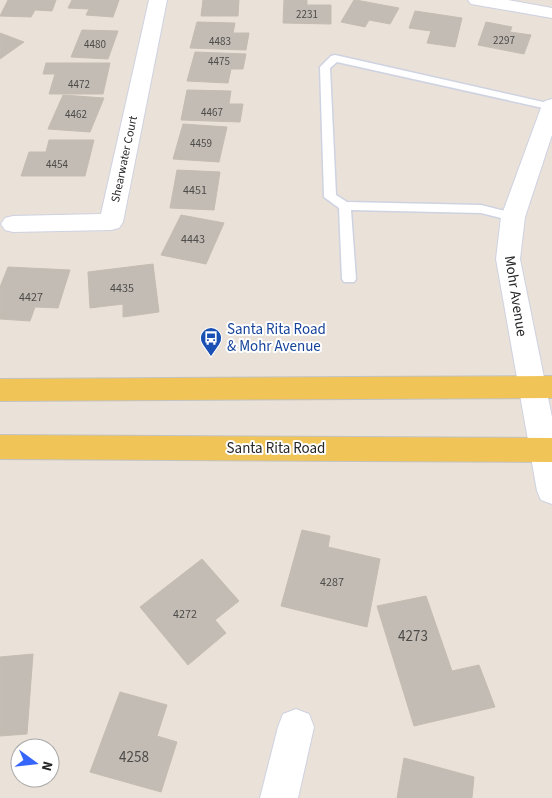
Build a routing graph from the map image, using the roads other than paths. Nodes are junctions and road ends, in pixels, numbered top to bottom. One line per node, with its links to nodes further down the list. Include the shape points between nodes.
1 (158, 0): 7 (street, Shearwater Court, via 111,222)
2 (476, 0): 3 (street)
3 (552, 13)
4 (552, 106): 5 (lane, via 335,58 325,67 330,197); 6 (street, Mohr Avenue)
5 (345, 206): 6 (lane, via 481,209); 8 (lane)
6 (513, 217): 9 (street, Mohr Avenue, via 508,260)
7 (13, 224)
8 (349, 279)
9 (542, 387): 10 (main road); 12 (street, Mohr Avenue)
10 (0, 390)
11 (0, 448): 12 (main road, Santa Rita Road)
12 (548, 450): 13 (street, Mohr Avenue)
13 (552, 492)
14 (296, 727): 15 (street)
15 (279, 798)

